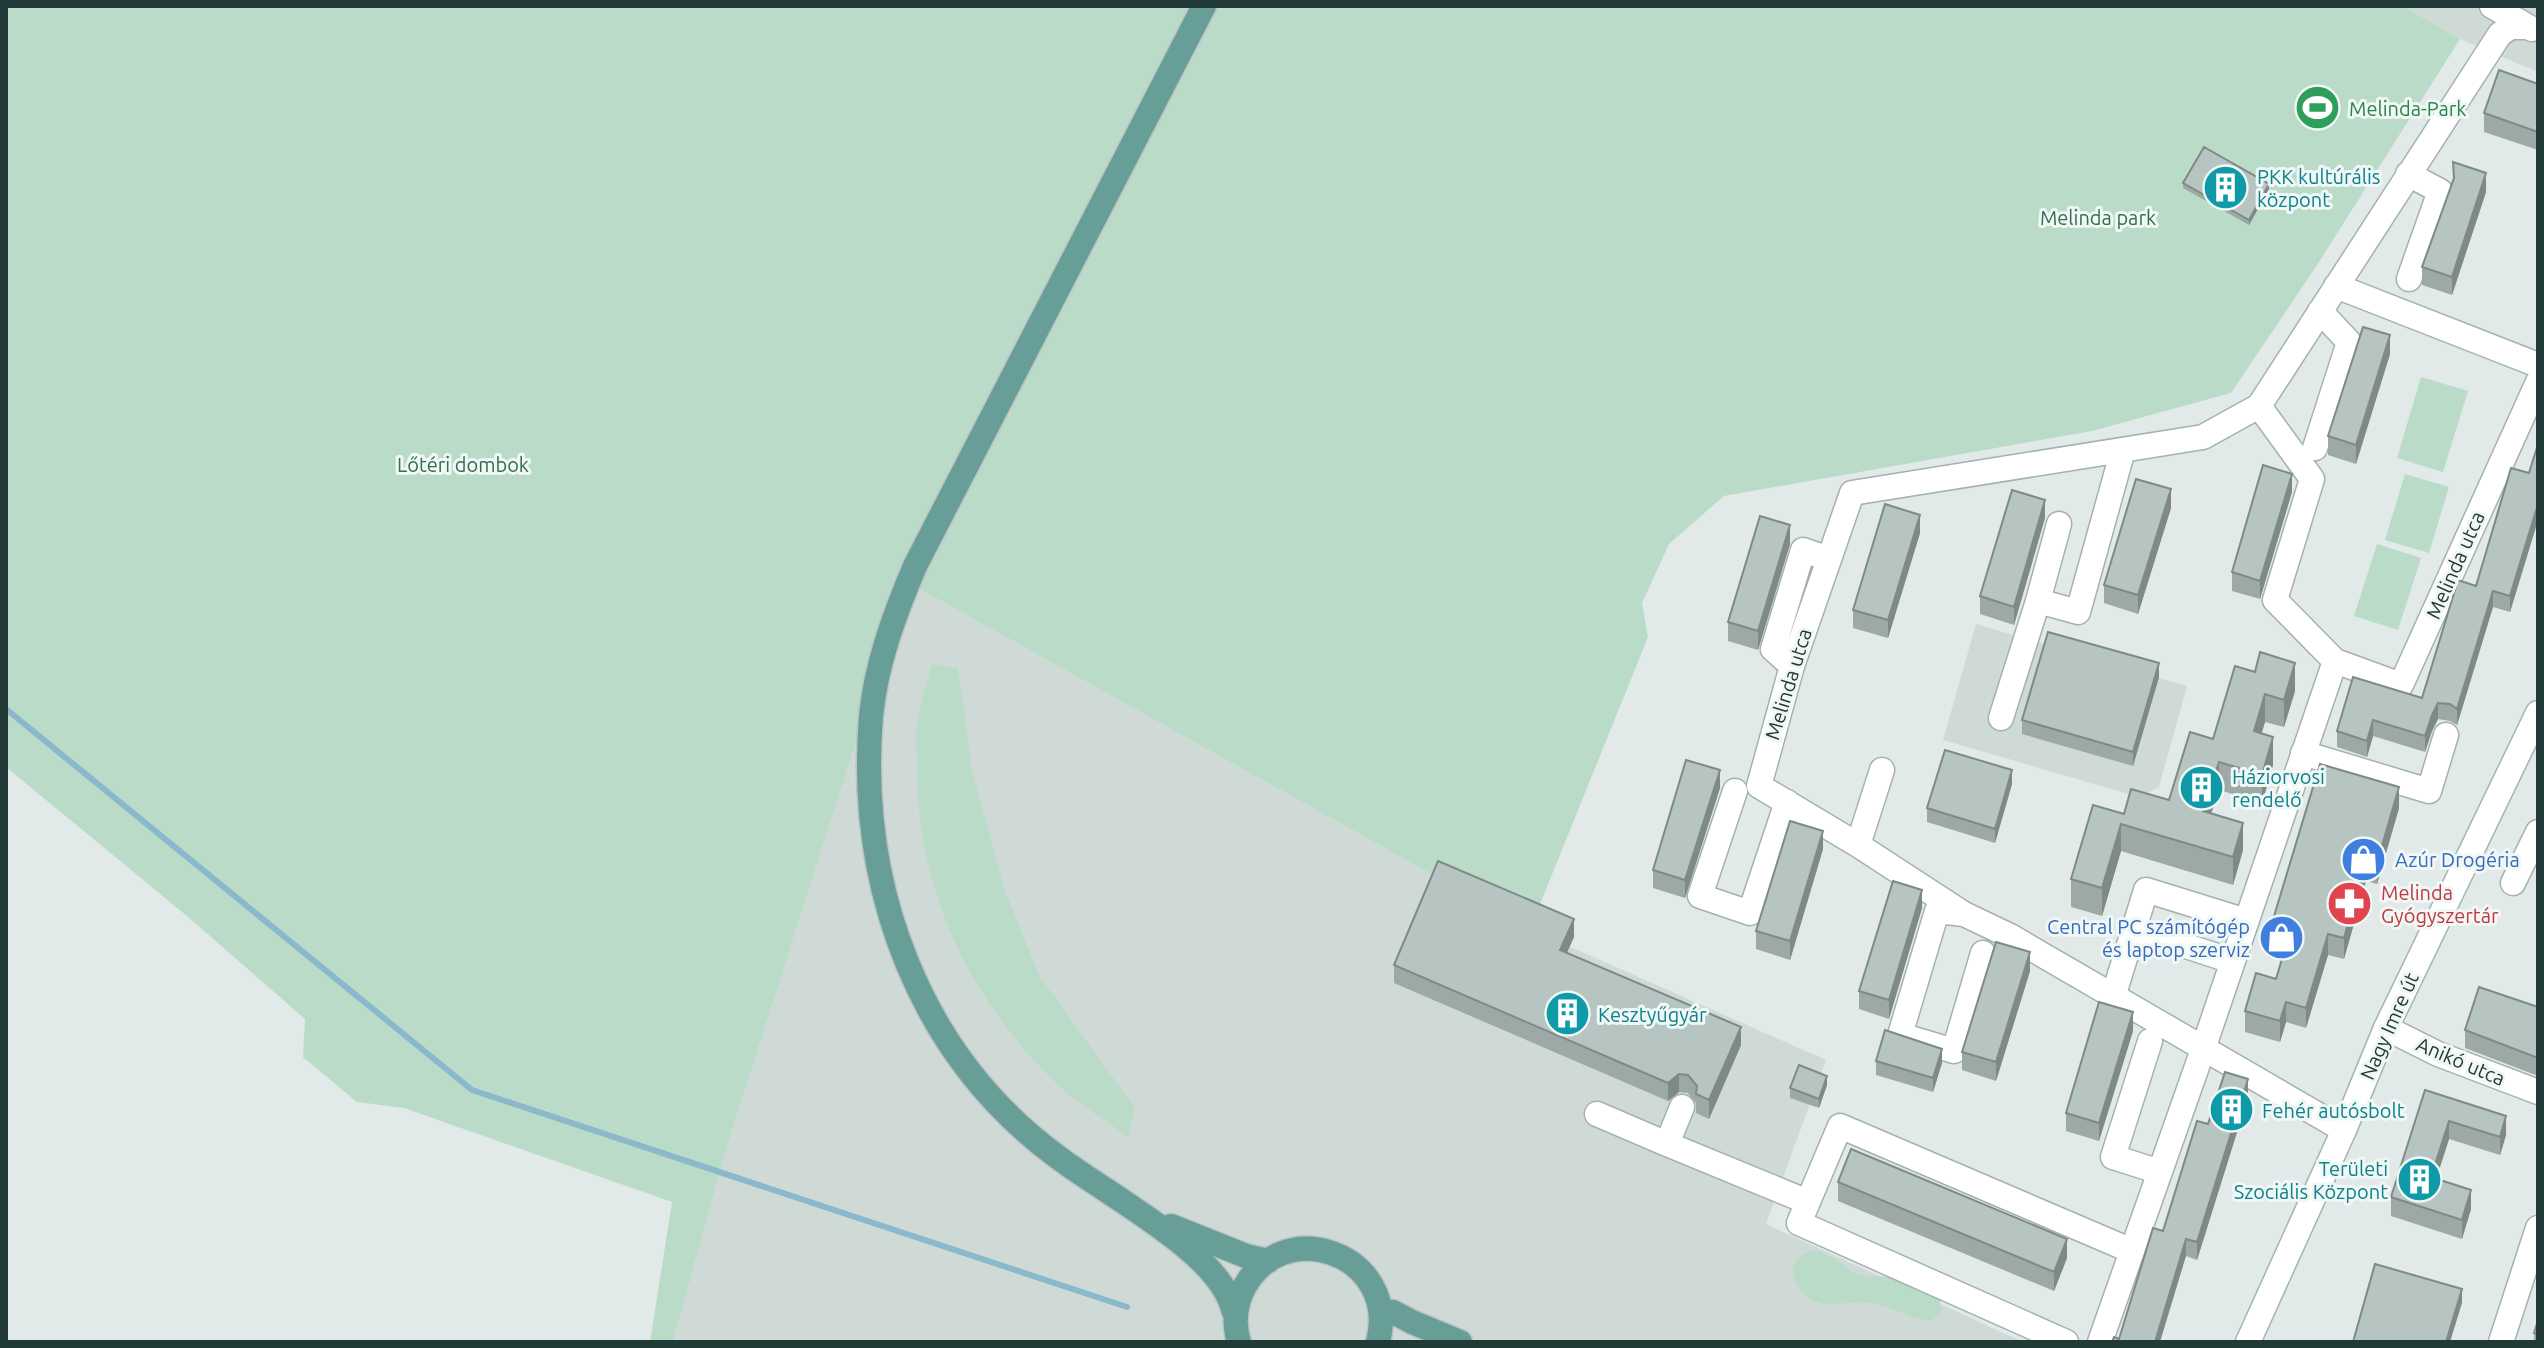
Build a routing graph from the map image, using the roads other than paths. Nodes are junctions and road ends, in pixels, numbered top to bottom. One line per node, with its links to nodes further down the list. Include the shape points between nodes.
1 (1204, 6): 44 (main road, via 915,566 888,639 871,714 869,801 878,864 891,923 928,1007 994,1101 1057,1157)
2 (2492, 6): 3 (street)
3 (2533, 29): 4 (street, Melinda utca, via 2511,27 2500,34)
4 (2408, 174): 5 (street, via 2440,191); 6 (street, Melinda utca)
5 (2409, 279)
6 (2336, 286): 7 (street, Melinda utca); 8 (street)
7 (2320, 311): 10 (street, Melinda utca); 12 (street, via 2349,342)
8 (2538, 365)
9 (2538, 382): 11 (street, Melinda utca)
10 (2259, 406): 13 (street, Melinda utca, via 2203,437); 16 (street, Melinda utca, via 2312,479 2275,600)
11 (2531, 416): 16 (street, Melinda utca, via 2401,685)
12 (2315, 448)
13 (2123, 450): 15 (street, via 2078,612); 23 (street, Melinda utca, via 1852,493 1792,666 1759,786)
14 (2059, 524): 15 (street)
15 (2038, 601): 18 (street)
16 (2335, 661): 20 (street)
17 (2538, 713): 33 (street, Nagy Imre út)
18 (2001, 718)
19 (2446, 735): 20 (street, via 2429,791)
20 (2303, 753): 28 (street)
21 (1882, 770): 25 (street)
22 (1735, 791): 23 (street, via 1700,896 1750,913)
23 (1787, 802): 25 (street, Melinda utca)
24 (2538, 832): 26 (street)
25 (1858, 845): 27 (street, Melinda utca)
26 (2513, 883)
27 (1964, 914): 30 (street, via 1937,911 1900,1035 1954,1051); 32 (street, Melinda utca)
28 (2246, 921): 29 (street, via 2146,890); 31 (street)
29 (2134, 929): 31 (street); 32 (street)
30 (1983, 953)
31 (2232, 961): 35 (street)
32 (2113, 997): 35 (street, Melinda utca)
33 (2386, 1028): 36 (street, Anikó utca); 40 (street, Nagy Imre út)
34 (2150, 1041): 42 (street, via 2113,1157)
35 (2202, 1049): 39 (street); 40 (street, Melinda utca)
36 (2538, 1092)
37 (1682, 1107): 41 (street)
38 (1597, 1114): 41 (street)
39 (2174, 1130): 42 (street); 45 (street, via 2186,1143 2156,1232)
40 (2344, 1130): 56 (street, Nagy Imre út)
41 (1667, 1144): 43 (street)
42 (2160, 1172): 45 (street)
43 (1808, 1202): 47 (street, via 1840,1126); 54 (street, via 1799,1223)
44 (1133, 1208): 48 (main road, via 1210,1243); 50 (main road, via 1212,1273)
45 (2141, 1227): 47 (street)
46 (2538, 1228): 57 (street)
47 (2132, 1251): 55 (street)
48 (1268, 1261): 49 (main road, via 1314,1248 1345,1258 1369,1280); 50 (main road, via 1245,1285)
49 (1381, 1311): 52 (main road); 53 (main road)
50 (1236, 1317): 51 (main road)
51 (1239, 1342)
52 (1378, 1342)
53 (1460, 1342)
54 (2066, 1342)
55 (2100, 1342)
56 (2248, 1342)
57 (2501, 1342)

